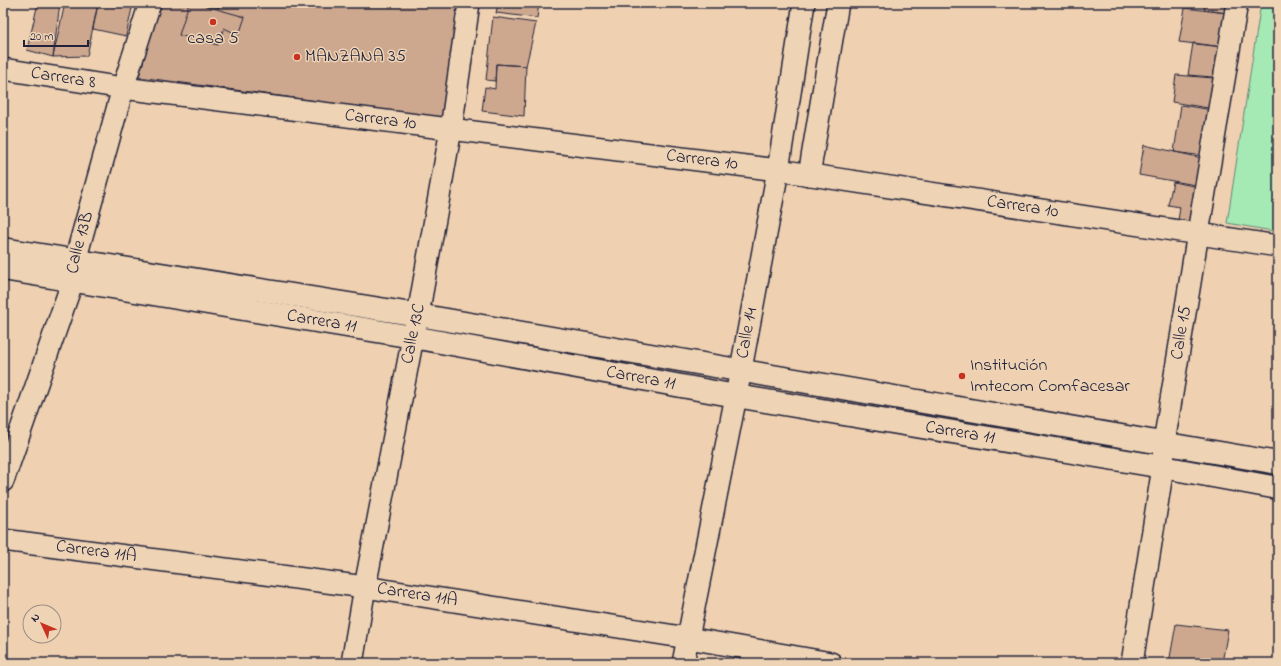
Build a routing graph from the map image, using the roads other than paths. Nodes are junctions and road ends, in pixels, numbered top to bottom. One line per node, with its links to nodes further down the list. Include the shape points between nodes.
1 (150, 3): 7 (street, Calle 13B)
2 (470, 3): 8 (street, Calle 13C)
3 (804, 3): 9 (street, Calle 14)
4 (838, 3): 10 (street)
5 (1237, 3): 11 (street, Calle 15)
6 (3, 69): 7 (street, Carrera 8)
7 (123, 88): 8 (street, Carrera 10); 15 (street, Calle 13B)
8 (451, 130): 9 (street, Carrera 10); 16 (street, Calle 13C)
9 (778, 170): 10 (street, Carrera 10); 18 (street, Calle 14)
10 (809, 174): 11 (street, Carrera 10)
11 (1198, 233): 12 (street, Carrera 10); 22 (street, Calle 15)
12 (1278, 246)
13 (3, 250): 15 (main road, Carrera 11)
14 (3, 269): 15 (main road, Carrera 11)
15 (74, 270): 16 (main road, Carrera 11); 17 (main road, Carrera 11); 25 (street, Calle 13B)
16 (418, 315): 17 (street, Calle 13C); 18 (main road, Carrera 11)
17 (413, 338): 19 (main road, Carrera 11); 28 (street, Calle 13C)
18 (740, 370): 19 (street, Calle 14); 20 (main road, Carrera 11)
19 (736, 396): 21 (main road, Carrera 11); 29 (street, Calle 14)
20 (999, 414): 21 (main road); 22 (main road, Carrera 11)
21 (994, 438): 24 (main road, Carrera 11)
22 (1164, 443): 23 (main road, Carrera 11); 24 (street, Calle 15)
23 (1278, 463)
24 (1163, 467): 26 (main road, Carrera 11); 33 (street, Calle 15)
25 (3, 481)
26 (1278, 488)
27 (3, 540): 28 (street, Carrera 11A)
28 (365, 587): 29 (street, Carrera 11A); 30 (street, Calle 13C)
29 (688, 638): 31 (street, Calle 14); 32 (street, Carrera 11A)
30 (352, 663)
31 (683, 663)
32 (831, 663)
33 (1132, 663)

